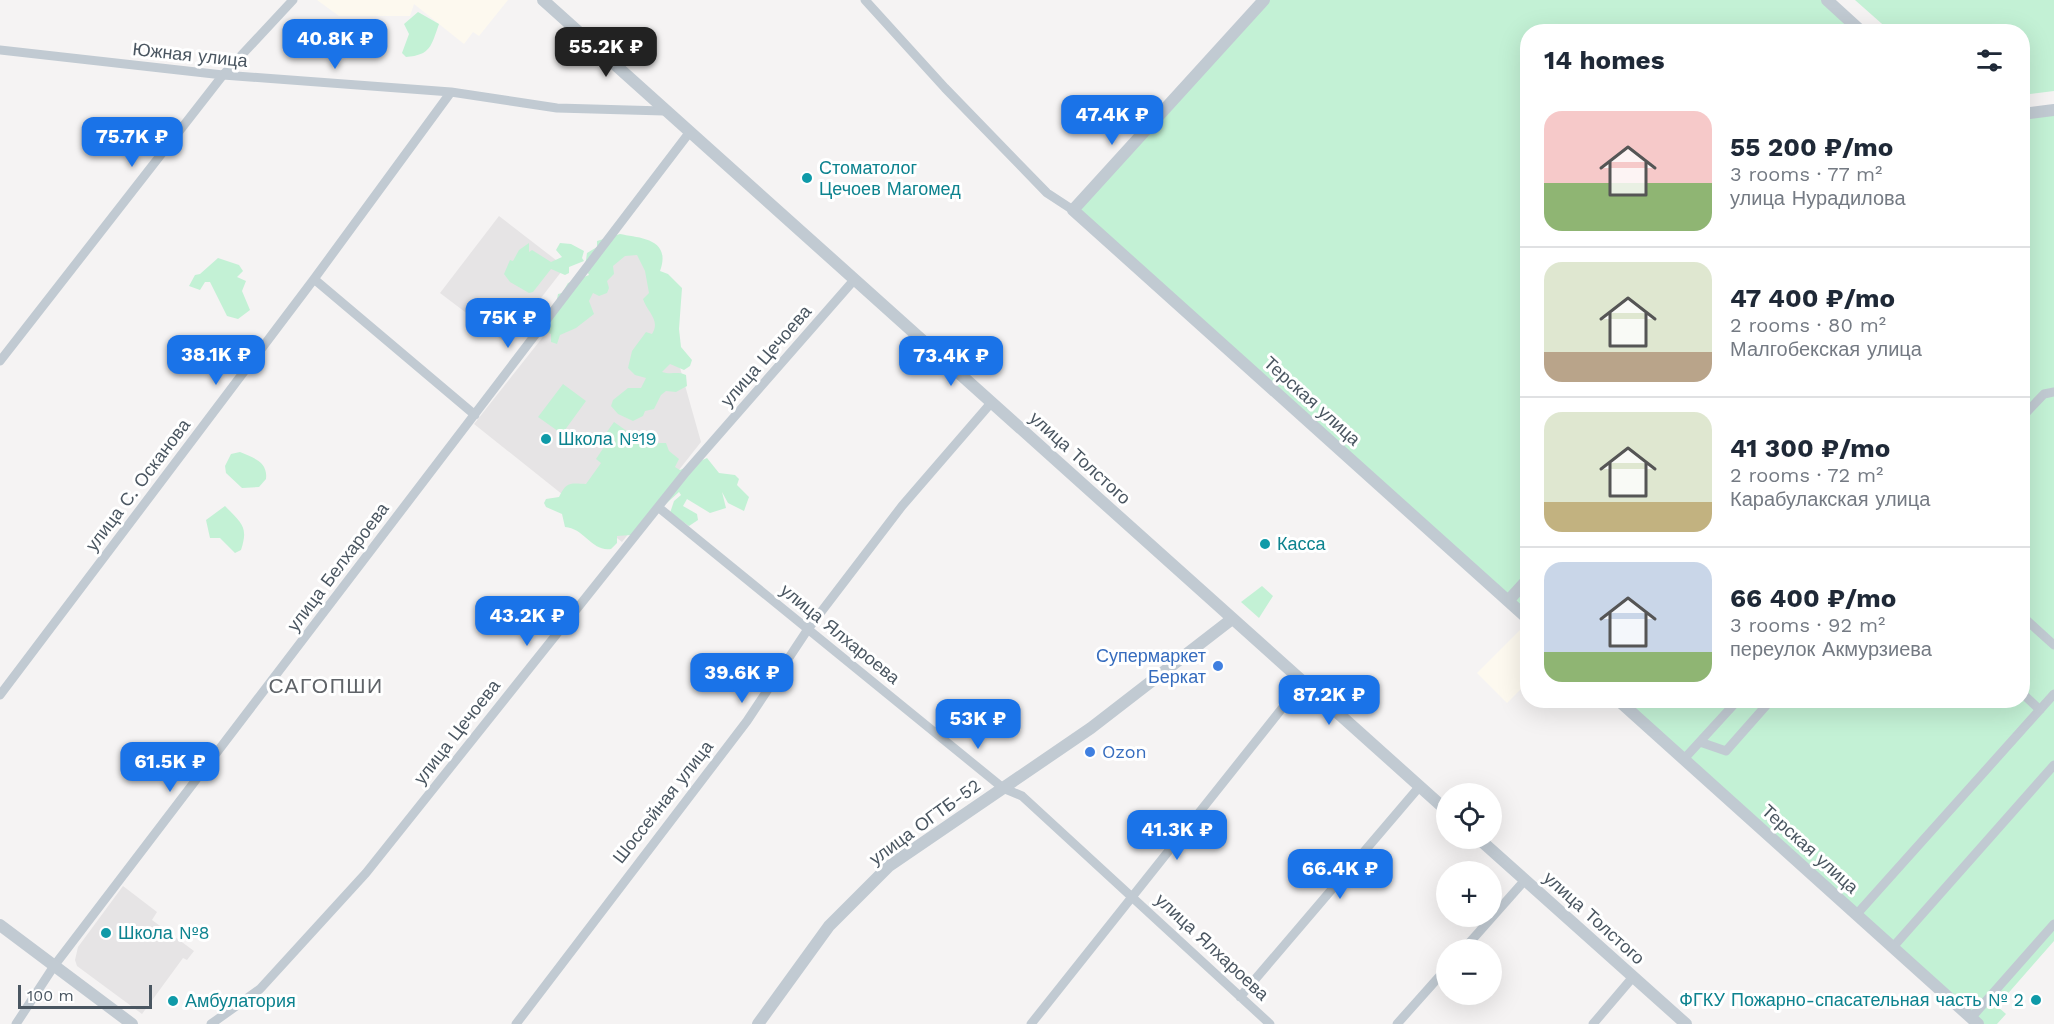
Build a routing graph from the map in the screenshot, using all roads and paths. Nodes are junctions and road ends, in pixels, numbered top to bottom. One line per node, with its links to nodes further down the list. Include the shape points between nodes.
1 (293, 0): 8 (street)
2 (543, 0): 11 (street); 13 (street)
3 (865, 0): 14 (street, via 1047,194)
4 (1264, 0): 14 (street)
5 (1827, 0): 6 (street)
6 (1853, 24)
7 (0, 50): 8 (street, Южная улица)
8 (223, 75): 9 (street, Южная улица); 17 (street)
9 (451, 92): 11 (street, Южная улица, via 557,108); 15 (street, улица С. Осканова)
10 (2054, 110): 12 (street)
11 (664, 111): 13 (street)
12 (2030, 113)
13 (689, 133): 16 (street, улица Толстого); 21 (street, улица Белхароева)
14 (1073, 210): 24 (street, Терская улица)
15 (314, 279): 21 (street); 32 (street, улица С. Осканова)
16 (854, 280): 19 (street, улица Толстого); 22 (street, улица Цечоева)
17 (0, 361)
18 (2054, 392): 20 (street, via 2044,394)
19 (991, 403): 26 (street, улица Толстого); 28 (street, Шоссейная улица, via 902,506)
20 (2030, 409)
21 (475, 415): 52 (street, улица Белхароева)
22 (658, 507): 28 (street, улица Ялхароева); 59 (street, улица Цечоева, via 366,873 268,980)
23 (1520, 588): 24 (street)
24 (1508, 601): 25 (street, Терская улица)
25 (1520, 612)
26 (1232, 619): 30 (street, улица Толстого); 42 (street, улица ОГТБ-52, via 1091,728)
27 (2030, 623): 29 (street)
28 (808, 629): 42 (street, улица Ялхароева); 60 (street, Шоссейная улица, via 747,720)
29 (2054, 645)
30 (1303, 682): 41 (street, улица Толстого); 46 (street)
31 (2054, 694): 37 (street)
32 (0, 695)
33 (2030, 701): 37 (street)
34 (1627, 708): 39 (street, Терская улица)
35 (1731, 708): 38 (street)
36 (1765, 708): 38 (street, via 1726,751)
37 (2040, 710): 47 (street)
38 (1700, 742): 39 (street)
39 (1684, 759): 47 (street, Терская улица)
40 (2054, 765): 51 (street)
41 (1420, 786): 43 (street, улица Толстого); 55 (street)
42 (1003, 788): 46 (street, улица Ялхароева, via 1022,796); 61 (street, улица ОГТБ-52, via 890,866 829,926)
43 (1436, 801)
44 (1490, 849): 45 (street, улица Толстого)
45 (1525, 880): 50 (street); 53 (street, улица Толстого)
46 (1132, 896): 55 (street, улица Ялхароева); 62 (street)
47 (1856, 915): 51 (street, Терская улица)
48 (2054, 924): 56 (street)
49 (0, 925): 52 (street)
50 (1473, 939)
51 (1893, 947): 56 (street, Терская улица)
52 (54, 966): 57 (street, улица Белхароева); 58 (street)
53 (1633, 977): 65 (street); 66 (street, улица Толстого)
54 (1436, 980): 64 (street)
55 (1240, 997): 63 (street, улица Ялхароева)
56 (1974, 1021)
57 (16, 1024)
58 (132, 1024)
59 (211, 1024)
60 (516, 1024)
61 (758, 1024)
62 (1031, 1024)
63 (1270, 1024)
64 (1397, 1024)
65 (1593, 1024)
66 (1686, 1024)

